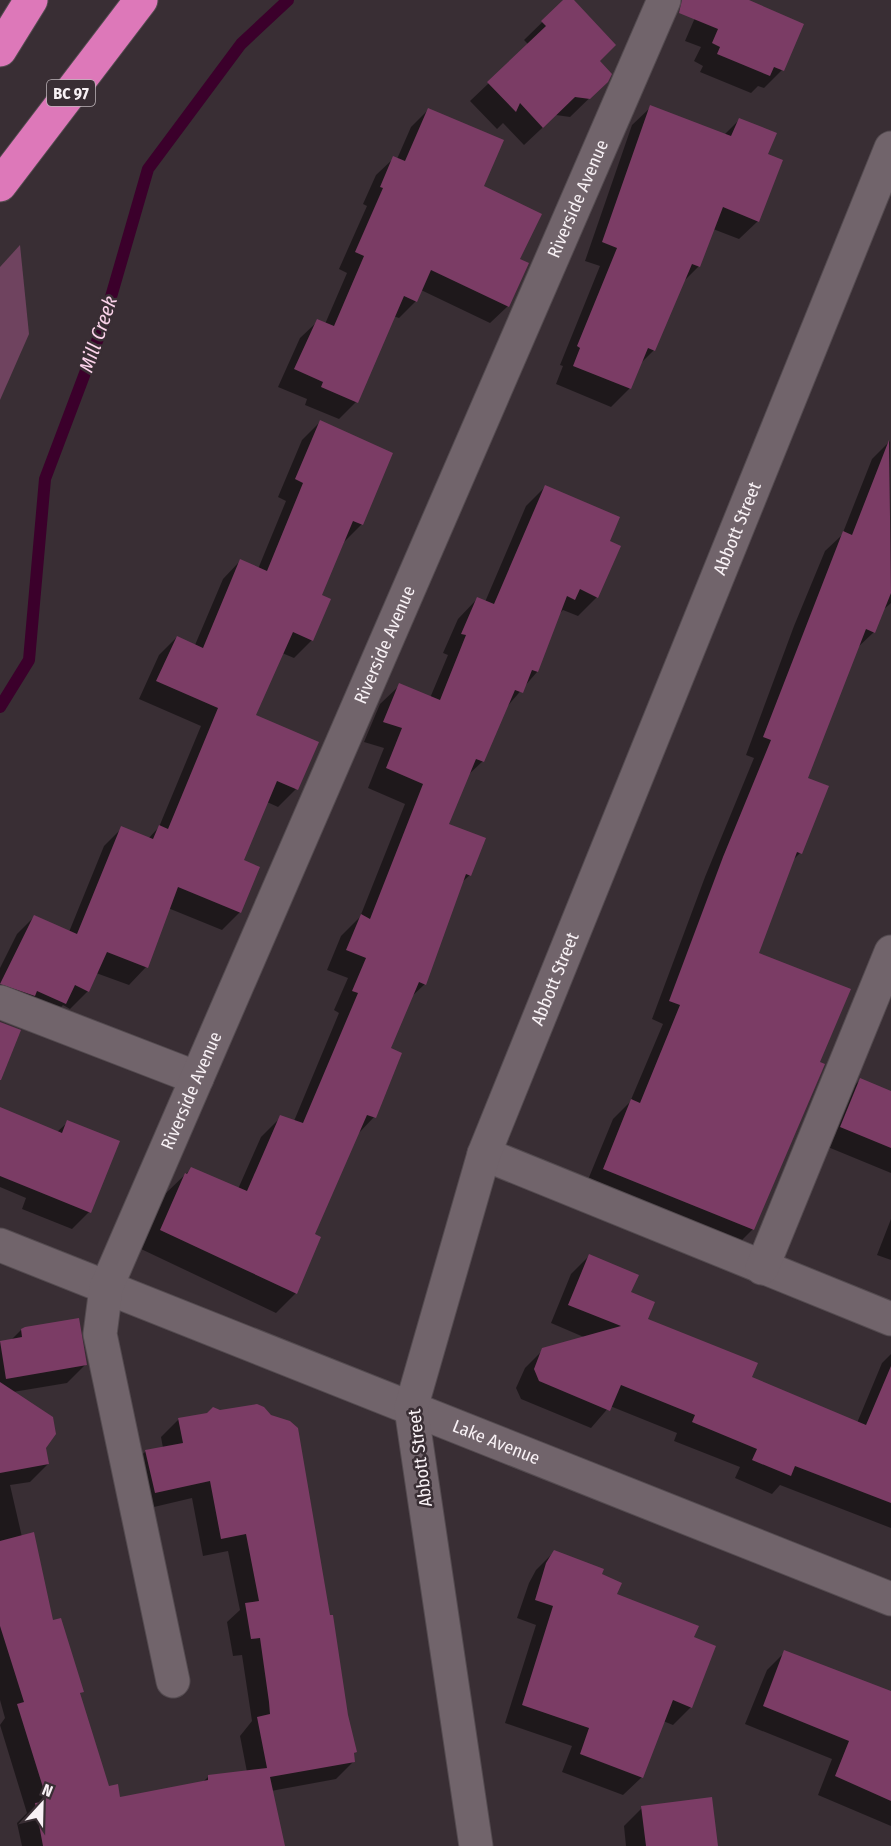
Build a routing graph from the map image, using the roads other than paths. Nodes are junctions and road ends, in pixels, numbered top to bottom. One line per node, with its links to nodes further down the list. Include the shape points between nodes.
1 (30, 0): 4 (highway)
2 (141, 0): 6 (highway, BC 97)
3 (664, 0): 9 (street, Riverside Avenue)
4 (0, 50)
5 (891, 148): 10 (street, Abbott Street)
6 (0, 185)
7 (891, 952): 12 (street)
8 (0, 1002): 9 (street)
9 (197, 1078): 13 (street, Riverside Avenue)
10 (484, 1154): 12 (street); 15 (street, Abbott Street)
11 (0, 1245): 13 (street, Lake Avenue)
12 (762, 1268): 14 (street)
13 (106, 1288): 15 (street, Lake Avenue); 17 (street, Riverside Avenue, via 100,1334)
14 (891, 1319)
15 (411, 1407): 16 (street, Lake Avenue); 18 (street, Abbott Street)
16 (891, 1599)
17 (173, 1681)
18 (476, 1846)

